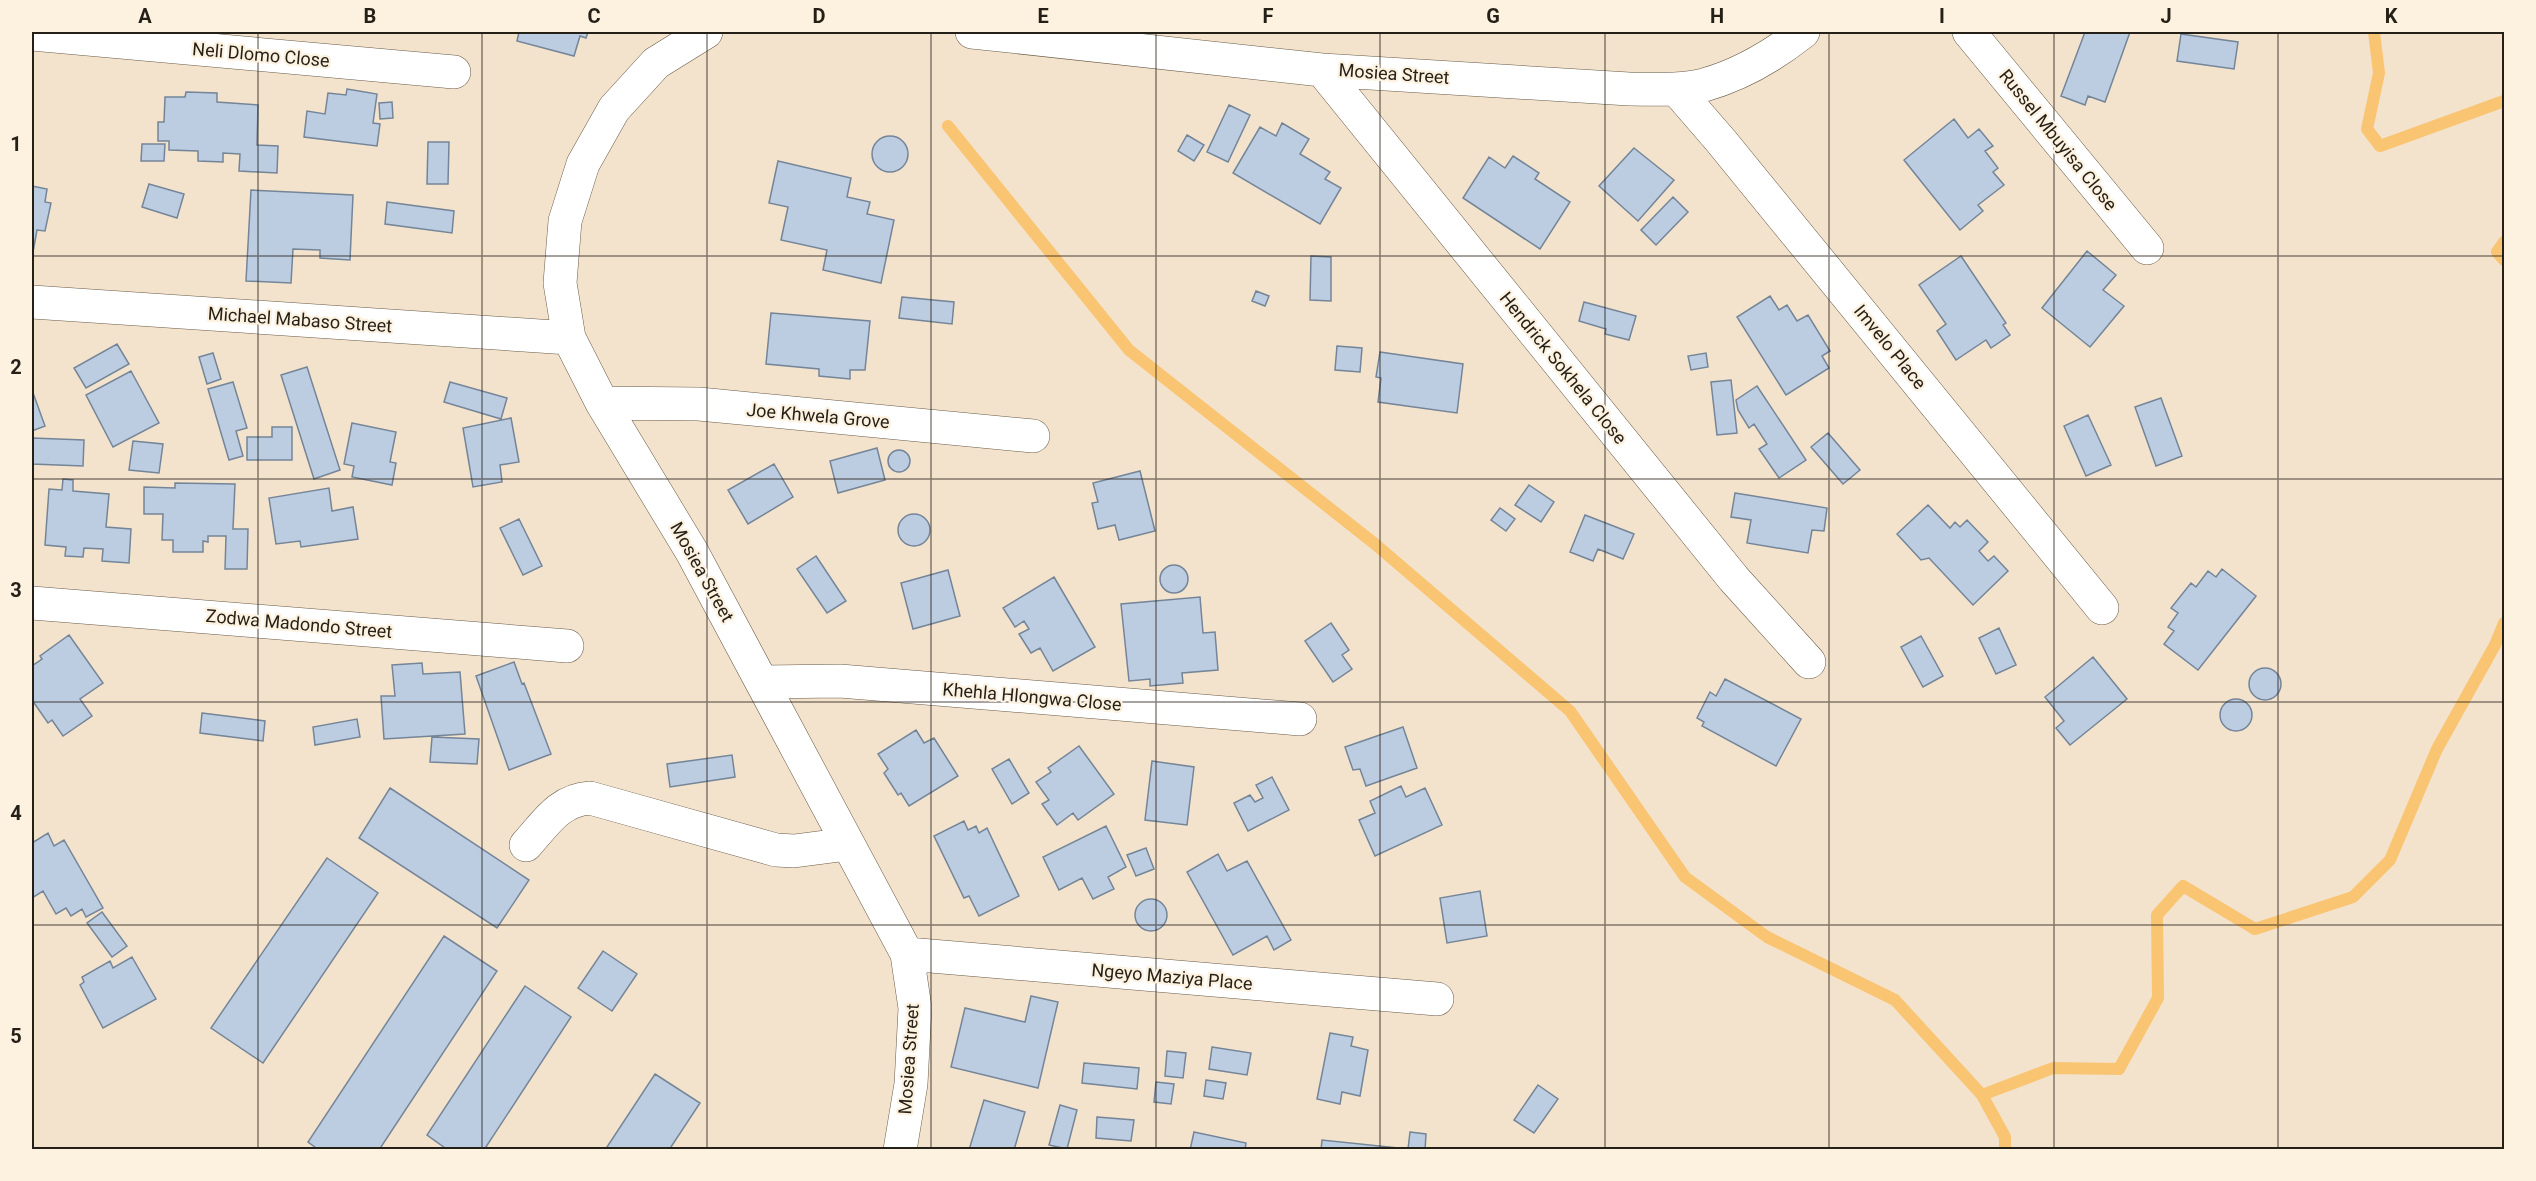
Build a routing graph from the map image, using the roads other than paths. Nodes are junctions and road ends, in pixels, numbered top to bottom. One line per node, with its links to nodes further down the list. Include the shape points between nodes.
1 (706, 32): 11 (street, Mosiea Street, via 657,63 614,108 583,164 566,221 560,283)
2 (972, 32): 6 (street, Mosiea Street)
3 (1803, 32): 8 (street, Mosiea Street, via 1742,71 1703,85)
4 (1969, 32): 9 (street, Russel Mbuyisa Close)
5 (32, 34): 7 (street, Neli Dlomo Close)
6 (1322, 70): 8 (street, Mosiea Street); 17 (street, Hendrick Sokhela Close, via 1734,579)
7 (454, 72)
8 (1676, 89): 15 (street, Imvelo Place)
9 (2147, 248)
10 (32, 302): 11 (street, Michael Mabaso Street)
11 (569, 338): 12 (street, Mosiea Street)
12 (602, 403): 13 (street, Joe Khwela Grove, via 699,404); 18 (street, Mosiea Street, via 692,552)
13 (1034, 436)
14 (32, 603): 16 (street, Zodwa Madondo Street)
15 (2102, 608)
16 (567, 646)
17 (1809, 662)
18 (763, 682): 19 (street, Khehla Hlongwa Close, via 840,681); 20 (street, Mosiea Street)
19 (1300, 718)
20 (848, 844): 21 (street, via 776,850 590,798 574,799 562,806); 22 (street, Mosiea Street)
21 (526, 845)
22 (907, 954): 23 (street, Ngeyo Maziya Place); 24 (street, Mosiea Street, via 915,1008 911,1084)
23 (1437, 999)
24 (900, 1149)

